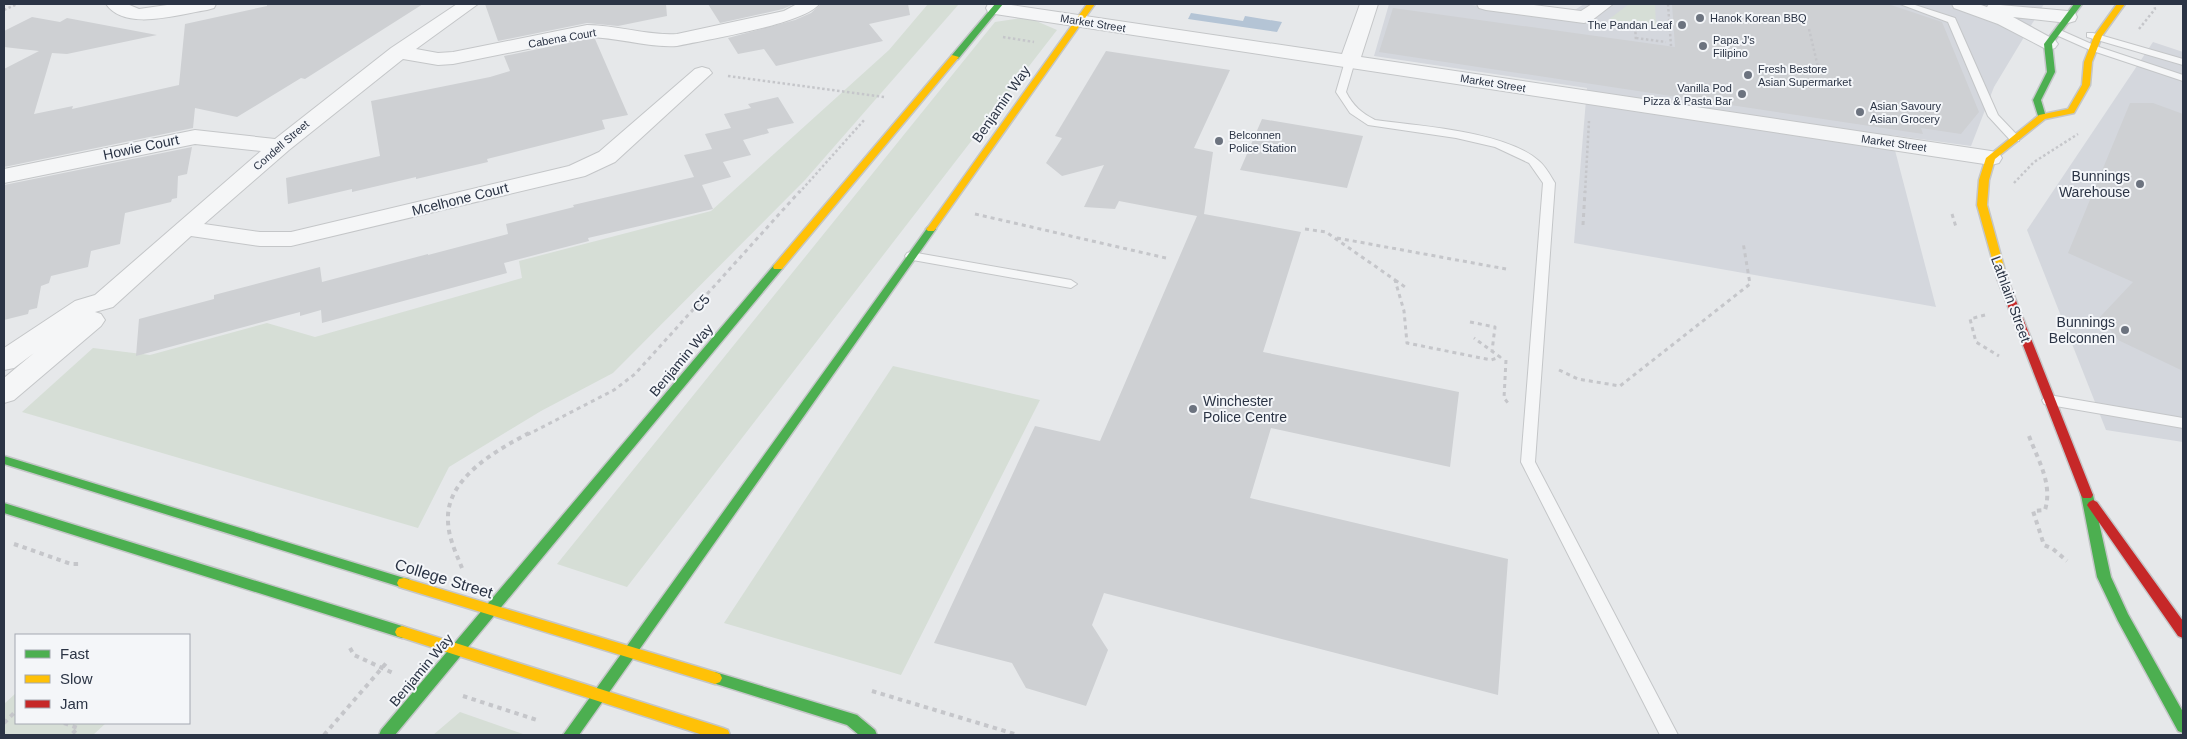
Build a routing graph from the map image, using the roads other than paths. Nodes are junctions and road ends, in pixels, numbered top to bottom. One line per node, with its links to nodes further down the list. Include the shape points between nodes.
1 (115, 4): 2 (street, via 128,13 139,15)
2 (207, 4)
3 (469, 4): 18 (street, Condell Street)
4 (810, 4): 18 (street, Cabena Court, via 790,16 677,40 649,40 592,31 453,58 438,59)
5 (1091, 4): 14 (street, Benjamin Way)
6 (1369, 4): 19 (street)
7 (1486, 4): 8 (street, via 1584,17)
8 (1604, 4)
9 (1904, 4): 24 (lane, via 1952,20 1993,116)
10 (1961, 4): 15 (street, via 2005,20)
11 (1984, 4): 15 (street)
12 (2121, 4): 16 (street)
13 (997, 6): 14 (street, Market Street); 40 (street, Benjamin Way)
14 (1079, 21): 19 (street, Market Street); 29 (street, Benjamin Way)
15 (2063, 24): 16 (lane); 17 (lane); 23 (street, via 2051,72 2037,100)
16 (2098, 36): 17 (street); 20 (lane)
17 (2093, 48): 22 (lane); 23 (street, via 2086,85 2071,111)
18 (398, 52): 25 (street, Condell Street)
19 (1350, 61): 26 (street, Market Street); 33 (lane, via 1341,92 1356,114 1372,123 1496,144 1518,152 1542,170 1549,182)
20 (2183, 62)
21 (702, 73): 28 (street, Mcelhone Court, via 607,157 578,171 291,240)
22 (2183, 78)
23 (2042, 117): 24 (street)
24 (2015, 139): 26 (street)
25 (280, 146): 27 (street, Howie Court, via 195,137); 28 (street, Condell Street)
26 (1991, 158): 35 (street, Lathlain Street, via 1984,180 1982,205 1998,268)
27 (4, 176)
28 (185, 228): 31 (street, Condell Street)
29 (911, 256): 30 (lane); 43 (street, Benjamin Way)
30 (1071, 284)
31 (104, 301): 32 (street, Condell Street, via 84,307); 34 (street, Condell Street, via 107,305 104,310)
32 (4, 361)
33 (1535, 366): 50 (lane, via 1528,462)
34 (4, 393)
35 (2049, 400): 36 (lane); 38 (street, Lathlain Street)
36 (2183, 422)
37 (4, 460): 40 (street, College Street)
38 (2088, 497): 41 (street, Lathlain Street); 45 (street, Lathlain Street, via 2104,577)
39 (4, 508): 42 (street)
40 (492, 609): 42 (street, Benjamin Way); 43 (street, College Street)
41 (2183, 632)
42 (458, 650): 44 (street); 47 (street, Benjamin Way)
43 (629, 652): 44 (street, Benjamin Way); 49 (street, College Street, via 852,720)
44 (598, 695): 46 (street, Benjamin Way); 48 (street)
45 (2183, 726)
46 (571, 734)
47 (386, 735)
48 (724, 735)
49 (870, 735)
50 (1669, 735)

